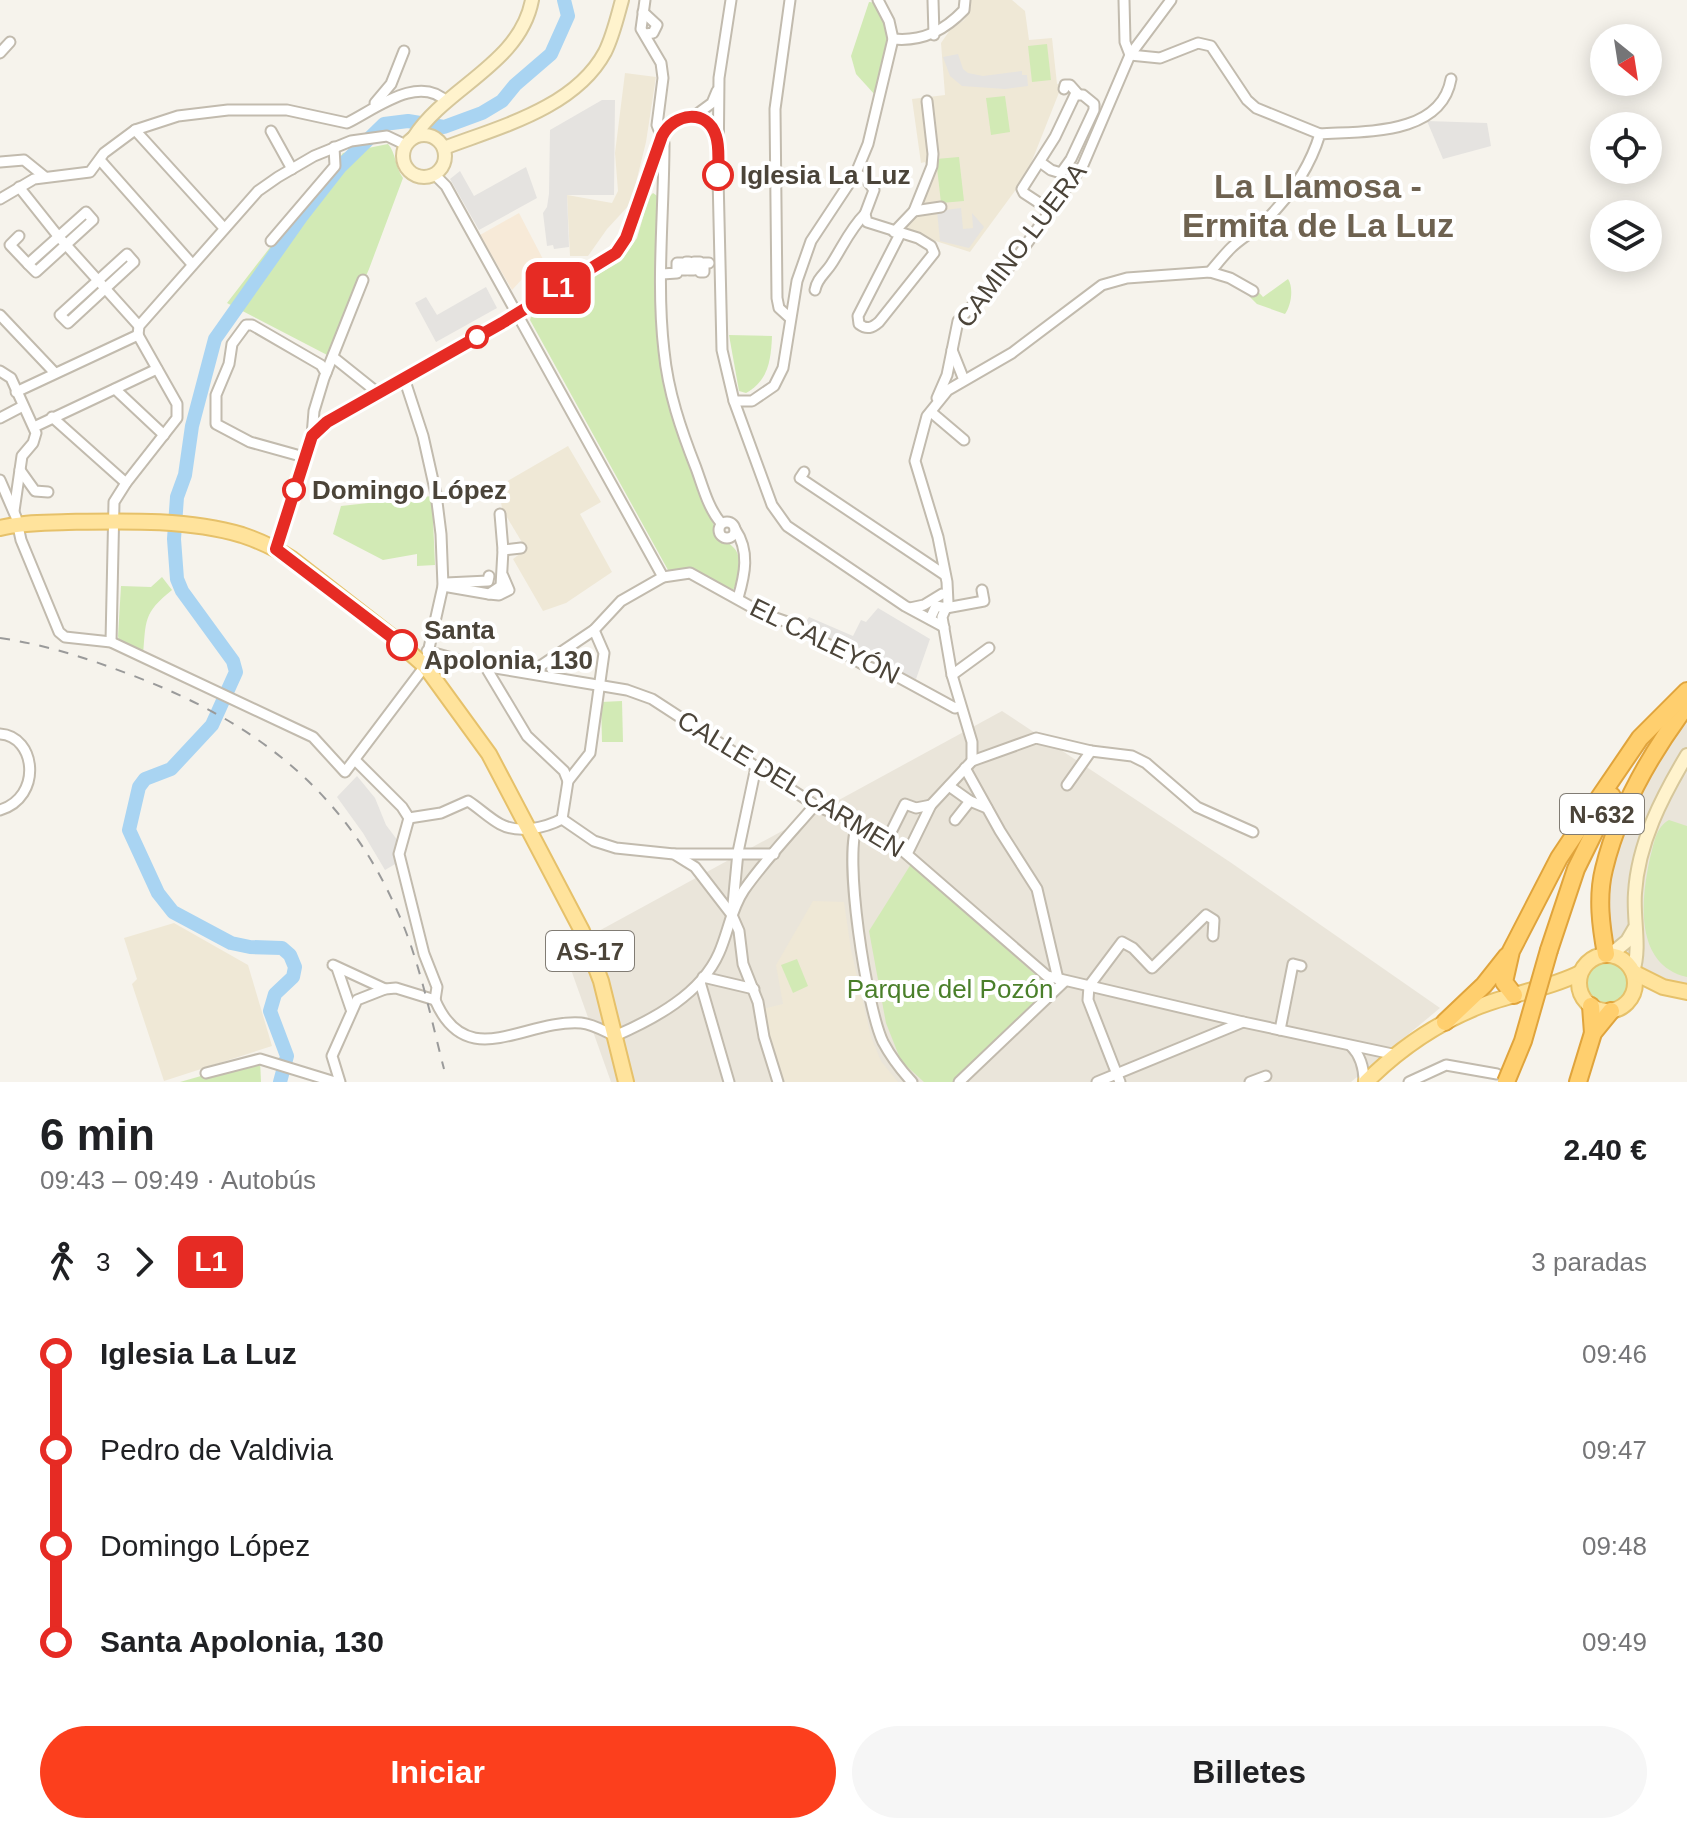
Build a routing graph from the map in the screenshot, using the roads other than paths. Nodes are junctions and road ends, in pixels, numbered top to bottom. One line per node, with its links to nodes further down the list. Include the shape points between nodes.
1 (532, 0): 22 (street, via 505,49)
2 (622, 0): 32 (street, via 604,53 575,88 538,110)
3 (645, 0): 28 (street, via 640,25 663,70 657,125)
4 (731, 0): 18 (street)
5 (790, 0): 64 (street, via 774,156 777,298)
6 (878, 0): 12 (street)
7 (933, 0): 11 (street)
8 (965, 0): 11 (street, via 964,10)
9 (1124, 0): 16 (street)
10 (1171, 0): 16 (street, CAMINO LUERA)
11 (934, 35): 12 (street)
12 (893, 39): 37 (street)
13 (10, 42): 15 (street)
14 (404, 51): 23 (street, via 391,84)
15 (0, 53)
16 (1130, 55): 27 (street, via 1160,58 1198,43 1211,46 1256,108); 45 (street, CAMINO LUERA, via 1083,165)
17 (1451, 79): 27 (street, via 1449,91 1428,114 1372,132)
18 (719, 83): 24 (street, via 712,103); 30 (street)
19 (1064, 89): 20 (street, via 1070,85)
20 (1078, 94): 35 (street); 35 (street, via 1094,104 1094,110 1071,159 1061,173)
21 (927, 101): 46 (street, via 932,166)
22 (447, 102): 23 (street, via 425,92 393,96); 29 (street)
23 (371, 108): 25 (street, via 347,123 303,112 228,110 178,116)
24 (693, 117): 28 (street, via 675,120); 30 (street, via 710,126)
25 (135, 130): 33 (street); 48 (street)
26 (271, 131): 36 (street)
27 (1320, 134): 57 (street, via 1285,199)
28 (662, 136): 41 (street); 42 (street)
29 (413, 137): 31 (street, via 379,136); 32 (street, via 435,137); 38 (street, via 403,156 406,167 424,178)
30 (718, 139): 77 (street, via 722,350)
31 (334, 147): 36 (street); 52 (street, via 335,166)
32 (444, 148): 38 (street, via 443,167)
33 (100, 160): 39 (street, via 90,172); 56 (street)
34 (0, 162): 39 (street, via 24,160)
35 (1040, 162): 45 (street, via 1022,189)
36 (292, 169): 48 (street, via 258,191)
37 (856, 173): 47 (street, via 874,190); 64 (street, via 811,241)
38 (435, 175): 62 (street)
39 (45, 177): 40 (street)
40 (19, 187): 43 (street); 51 (street)
41 (644, 189): 42 (street); 62 (street, via 616,253)
42 (664, 192): 58 (street)
43 (0, 199)
44 (941, 207): 46 (street)
45 (1050, 210): 66 (street, CAMINO LUERA, via 1013,263 958,321)
46 (914, 211): 49 (street)
47 (865, 214): 49 (street, via 867,222); 60 (street)
48 (224, 228): 56 (street)
49 (897, 233): 49 (street, via 858,316 864,328 879,322 934,253 918,238)
50 (19, 236): 55 (street, via 10,245)
51 (58, 236): 53 (street); 53 (street, via 86,212 93,220); 55 (street)
52 (271, 241)
53 (65, 244): 55 (street, via 36,272); 65 (street)
54 (709, 263): 58 (street, via 704,263 704,272 700,262 689,270 686,262 686,270 677,263 677,273)
55 (28, 264)
56 (192, 264): 65 (street)
57 (1210, 272): 61 (street); 73 (street, via 1102,285 1012,353)
58 (662, 274): 110 (street, via 664,352 672,396 712,512 721,523 721,536 734,533 742,546 744,581)
59 (363, 280): 67 (street)
60 (815, 290)
61 (1253, 291)
62 (517, 313): 72 (street); 106 (street)
63 (0, 315): 70 (street)
64 (790, 318): 78 (street, via 783,368 774,386)
65 (138, 331): 68 (street); 70 (street)
66 (951, 346): 73 (street); 81 (street, CAMINO LUERA, via 947,375)
67 (333, 357): 71 (street); 76 (street)
68 (157, 369): 74 (street); 87 (street, via 177,404 177,418)
69 (0, 371): 75 (street, via 11,378)
70 (54, 372): 75 (street)
71 (326, 373): 80 (street); 90 (street, via 252,325 241,328 232,344 216,395 216,424 250,442)
72 (404, 378): 76 (street); 108 (street, via 436,494)
73 (964, 380): 81 (street)
74 (115, 389): 82 (street); 87 (street)
75 (16, 392): 79 (street)
76 (378, 393): 85 (street)
77 (734, 401): 78 (street); 83 (street)
78 (752, 401): 83 (street)
79 (23, 406): 84 (street); 86 (street)
80 (314, 411): 85 (street); 88 (street)
81 (931, 412): 89 (street); 107 (street, CAMINO LUERA, via 915,461)
82 (52, 417): 86 (street); 94 (street)
83 (740, 417): 112 (street, via 772,505 787,526)
84 (0, 418)
85 (327, 422): 88 (street)
86 (34, 427): 91 (street, via 33,443 22,456)
87 (164, 435): 94 (street)
88 (312, 436): 90 (street)
89 (964, 440)
90 (304, 457): 103 (street)
91 (20, 470): 95 (street); 99 (street)
92 (802, 475): 107 (street)
93 (0, 480): 99 (street)
94 (126, 483): 100 (street, via 114,502)
95 (30, 484): 96 (street, via 35,491); 97 (street)
96 (48, 492)
97 (28, 497)
98 (500, 514): 104 (street)
99 (16, 517): 100 (main road, AS-17); 101 (main road, AS-17); 116 (street, via 59,632)
100 (115, 522): 103 (main road, AS-17, via 244,536); 116 (street)
101 (0, 528)
102 (521, 548): 104 (street)
103 (276, 549): 119 (main road, AS-17)
104 (503, 550): 108 (street, via 501,586 489,594)
105 (489, 576): 108 (street, via 488,581)
106 (663, 577): 110 (street, EL CALEYÓN, via 690,573); 115 (street, via 621,601)
107 (946, 578): 111 (street)
108 (443, 584): 118 (street)
109 (979, 594): 111 (street, via 984,601)
110 (738, 598): 126 (street, EL CALEYÓN, via 866,666)
111 (943, 603): 112 (street); 113 (street); 114 (street)
112 (910, 608): 113 (street)
113 (930, 619): 114 (street)
114 (944, 627): 122 (street)
115 (594, 630): 121 (street); 123 (street, via 604,653)
116 (111, 642): 130 (street, via 313,737 345,772)
117 (989, 648): 122 (street)
118 (427, 651): 119 (street); 120 (street, CALLE DEL CARMEN)
119 (425, 666): 130 (street); 145 (main road, AS-17, via 489,754)
120 (485, 666): 121 (street, CALLE DEL CARMEN); 133 (street, via 527,736)
121 (530, 673): 123 (street, CALLE DEL CARMEN)
122 (952, 675): 126 (street)
123 (599, 687): 132 (street, CALLE DEL CARMEN, via 652,699); 133 (street, via 590,753)
124 (1687, 693): 155 (highway, via 1640,738 1597,801 1559,858); 184 (highway, N-632, bridge, via 1640,751 1602,814 1576,869 1523,1041)
125 (1687, 705): 156 (highway, via 1644,772 1603,870 1600,902)
126 (960, 706): 131 (street, via 972,742)
127 (0, 734): 140 (street, via 22,748 30,765 22,797)
128 (1091, 751): 131 (street, via 1036,738); 134 (street); 146 (street, via 1146,763 1197,807)
129 (1687, 755): 153 (street, via 1660,800 1643,848)
130 (355, 760): 141 (street)
131 (968, 765): 135 (street); 139 (street)
132 (756, 767): 137 (street, CALLE DEL CARMEN); 148 (street)
133 (568, 781): 142 (street)
134 (1067, 785)
135 (949, 786): 136 (street); 138 (street)
136 (970, 801): 139 (street); 143 (street)
137 (815, 805): 144 (street, CALLE DEL CARMEN); 150 (street)
138 (931, 805): 147 (street, via 905,804); 151 (street)
139 (987, 808): 161 (street, via 1037,889)
140 (0, 810)
141 (409, 818): 145 (street, via 441,813 468,801 501,825); 170 (street, via 399,854 437,987)
142 (562, 819): 145 (street); 149 (street, via 594,841 616,848)
143 (955, 820)
144 (858, 823): 147 (street, CALLE DEL CARMEN); 190 (street, via 852,870 873,1010 882,1040)
145 (530, 830): 178 (main road, AS-17, via 582,931)
146 (1253, 832)
147 (888, 838): 151 (street, CALLE DEL CARMEN)
148 (738, 852): 149 (street); 150 (street); 152 (street)
149 (674, 854): 152 (street, via 695,867)
150 (774, 854): 152 (street, via 742,892)
151 (907, 854): 161 (street, CALLE DEL CARMEN, via 1047,976)
152 (732, 915): 160 (street, via 718,955); 166 (street)
153 (1634, 929): 156 (street); 158 (street)
154 (1213, 936): 162 (street, via 1214,920 1206,915 1152,968 1122,942)
155 (1511, 951): 169 (highway, via 1504,982); 175 (highway)
156 (1608, 954): 158 (main road); 159 (main road, via 1590,960)
157 (1301, 966): 176 (street, via 1293,964)
158 (1633, 972): 164 (main road); 168 (main road)
159 (1580, 973): 163 (main road); 171 (main road)
160 (701, 980): 166 (street); 178 (street, via 653,1019); 188 (street)
161 (1062, 980): 162 (street, CALLE DEL CARMEN); 191 (street)
162 (1089, 986): 174 (street, CALLE DEL CARMEN); 183 (street, via 1088,1000)
163 (1551, 987): 169 (main road); 171 (main road)
164 (1663, 987): 167 (main road); 168 (main road)
165 (385, 989): 170 (street); 172 (street, via 357,1000); 172 (street, via 335,966)
166 (754, 989): 189 (street)
167 (1687, 992)
168 (1633, 994): 173 (main road)
169 (1514, 995): 175 (main road)
170 (435, 1000): 178 (street, via 454,1031 471,1038 493,1041 561,1023 591,1025)
171 (1586, 1001): 173 (main road); 177 (highway)
172 (351, 1009): 186 (street, via 332,1056)
173 (1611, 1011): 177 (highway)
174 (1243, 1022): 176 (street, CALLE DEL CARMEN); 183 (street)
175 (1445, 1022): 180 (main road)
176 (1280, 1030): 179 (street, CALLE DEL CARMEN)
177 (1593, 1033): 185 (highway)
178 (615, 1036): 187 (main road, AS-17)
179 (1351, 1046): 180 (street, CALLE DEL CARMEN); 194 (street, via 1358,1052)
180 (1397, 1055): 194 (main road)
181 (206, 1073): 186 (street, via 260,1059)
182 (1266, 1076): 193 (street)
183 (1119, 1078): 192 (street)
184 (1501, 1078): 195 (street, via 1446,1065)
185 (1580, 1080)
186 (337, 1082)
187 (626, 1082)
188 (729, 1082)
189 (778, 1082)
190 (912, 1082)
191 (959, 1082)
192 (1097, 1082)
193 (1250, 1082)
194 (1365, 1082)
195 (1409, 1082)

